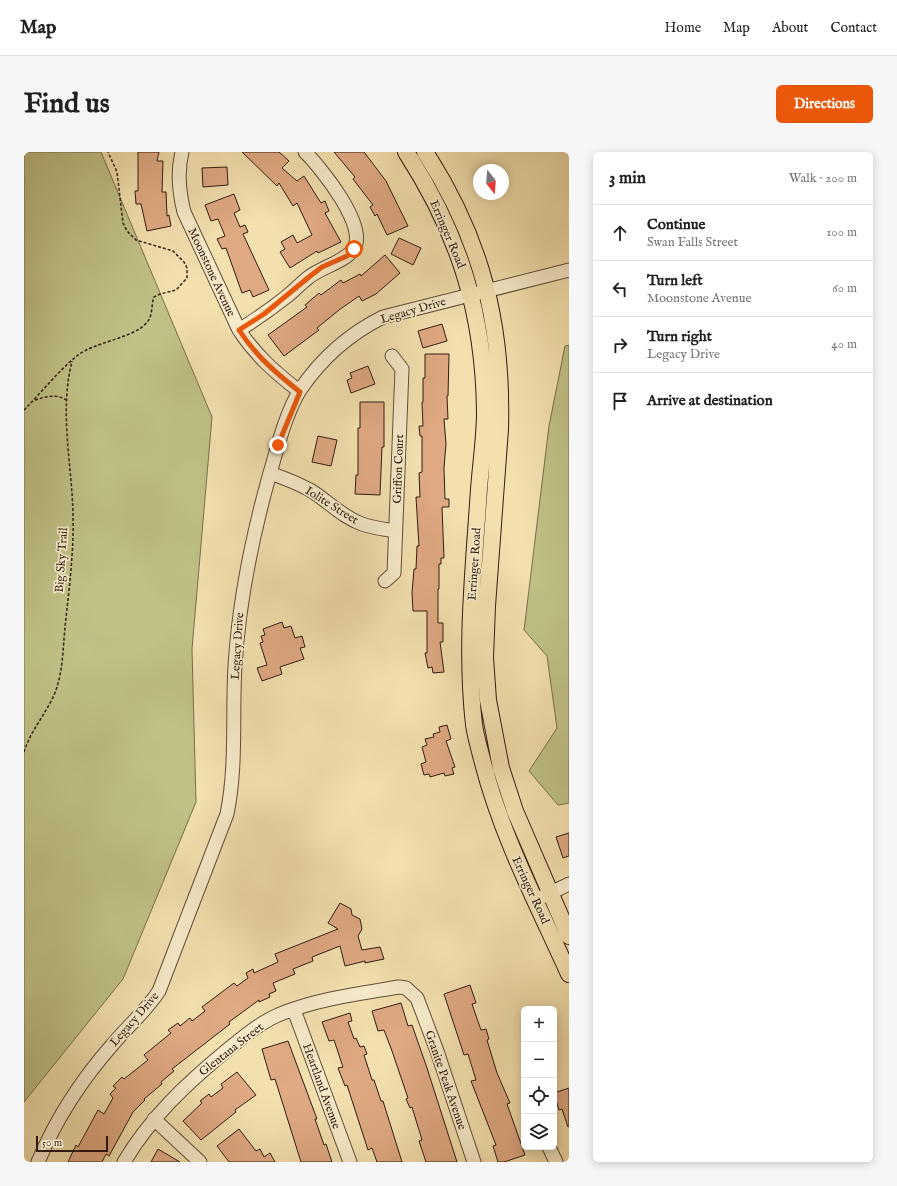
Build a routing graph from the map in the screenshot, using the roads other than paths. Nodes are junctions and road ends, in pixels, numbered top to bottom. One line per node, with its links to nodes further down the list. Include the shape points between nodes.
1 (182, 152): 8 (street, Moonstone Avenue, via 179,174 184,212)
2 (305, 152): 8 (street, via 331,184 349,213 355,225 357,240 354,249 347,256 322,267 264,314)
3 (406, 152): 7 (main road, Erringer Road, via 442,214 459,255)
4 (425, 152): 6 (main road, Erringer Road, via 461,216 473,244)
5 (569, 270): 6 (street, Legacy Drive)
6 (486, 290): 7 (street, Legacy Drive); 15 (main road, Erringer Road, via 498,344 501,396 485,658 488,700 503,775)
7 (470, 294): 10 (street, Legacy Drive, via 390,315 365,326 330,354); 15 (main road, Erringer Road, via 484,374 485,414 469,642 474,729 486,777 520,868)
8 (239, 330): 10 (street, Moonstone Avenue, via 263,362)
9 (392, 356): 12 (street, Griffon Court, via 402,369)
10 (300, 392): 11 (street, Legacy Drive, via 282,432)
11 (270, 473): 12 (street, Iolite Street, via 287,478 310,490 345,516 361,524); 22 (street, Legacy Drive, via 256,521 238,618 232,790 227,814 159,991 150,1005 90,1071 66,1108)
12 (395, 531): 13 (street, Griffon Court, via 394,572)
13 (385, 581)
14 (569, 884): 15 (street)
15 (543, 896): 16 (main road, Erringer Road); 17 (main road, Erringer Road)
16 (569, 936)
17 (569, 974)
18 (417, 998): 19 (street, Glentana Street, via 412,992 398,987 318,1002); 26 (street, Granite Peak Avenue)
19 (294, 1010): 20 (street, Glentana Street, via 248,1032 189,1082); 25 (street, Heartland Avenue)
20 (154, 1119): 23 (street, Glentana Street); 24 (street)
21 (550, 1150): 27 (street)
22 (38, 1162)
23 (124, 1162)
24 (200, 1162)
25 (350, 1162)
26 (474, 1162)
27 (556, 1162)

